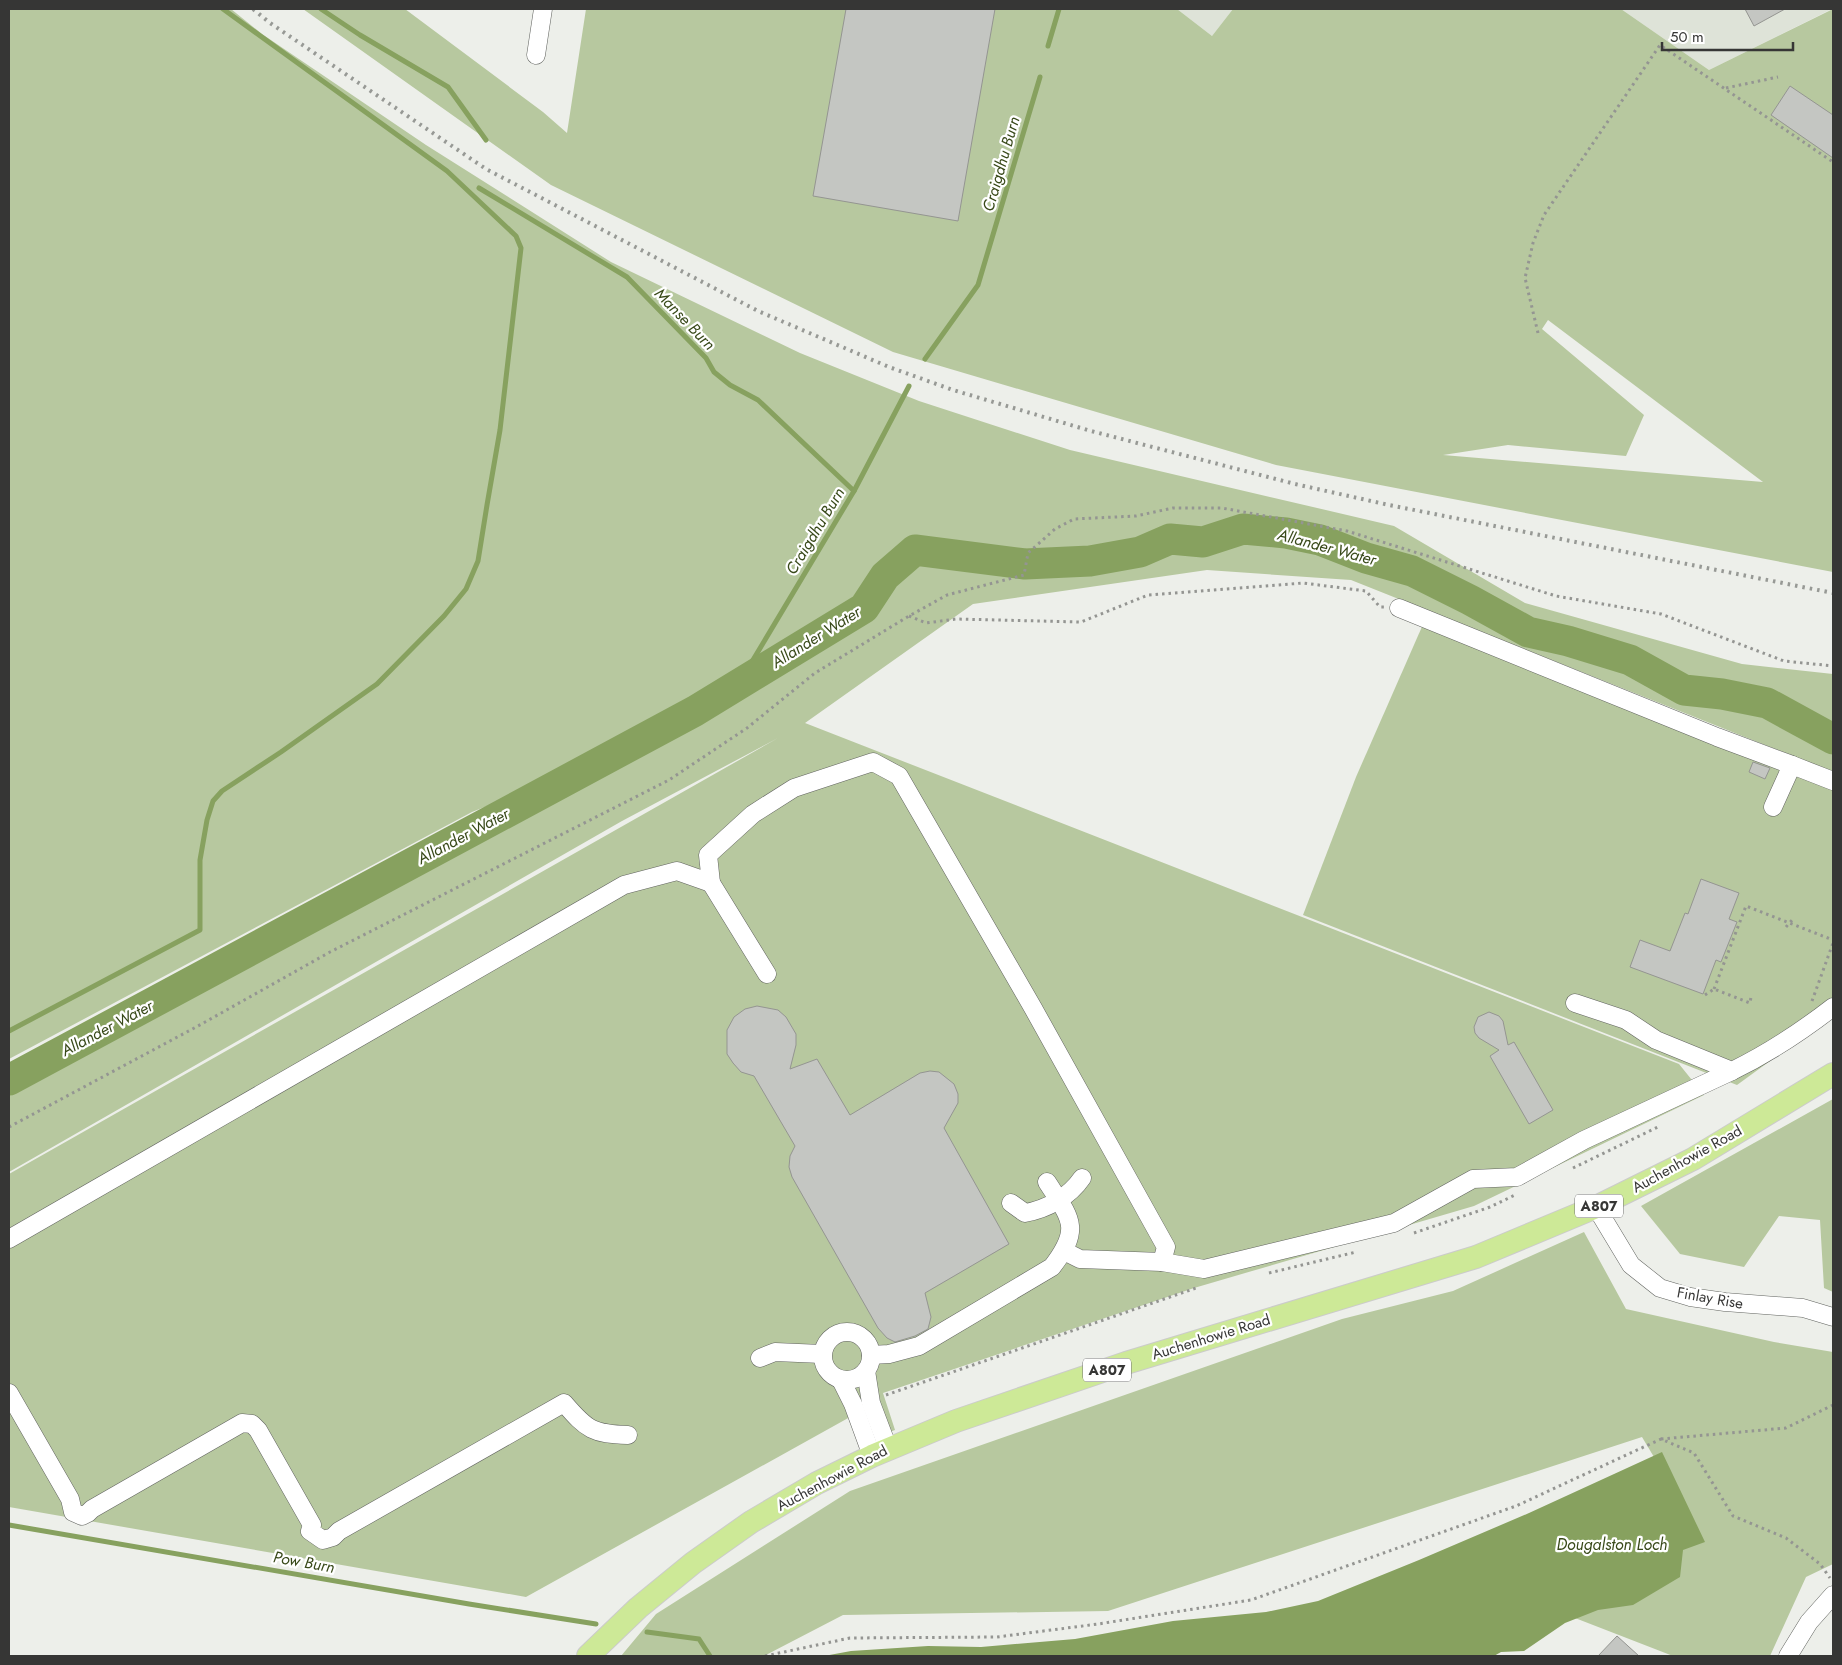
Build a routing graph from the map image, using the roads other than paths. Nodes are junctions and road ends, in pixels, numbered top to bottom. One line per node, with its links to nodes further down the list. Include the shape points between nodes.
1 (543, 9): 2 (street)
2 (536, 55)
3 (1399, 608): 4 (street)
4 (1792, 765): 5 (street); 6 (street)
5 (1833, 781)
6 (1773, 808)
7 (711, 883): 8 (street); 18 (street, via 677,872 624,885); 20 (street, via 708,855 753,814 794,788 873,762 899,776 1166,1247)
8 (768, 974)
9 (1575, 1003): 11 (street, via 1626,1020 1656,1040)
10 (1833, 1006): 11 (street, via 1801,1030)
11 (1732, 1071): 20 (street, via 1584,1140 1517,1177 1473,1179 1394,1223 1204,1269)
12 (1833, 1074): 17 (main road, Auchenhowie Road / A807, via 1693,1159)
13 (1082, 1178): 15 (street, via 1074,1190)
14 (1047, 1182): 15 (street)
15 (1058, 1200): 16 (street, via 1038,1211 1025,1213); 19 (street, via 1069,1217 1070,1232)
16 (1011, 1203)
17 (1596, 1208): 21 (street, Finlay Rise, via 1631,1265 1660,1288 1690,1298 1802,1308); 28 (main road, Auchenhowie Road / A807, via 1476,1257 1126,1363 956,1421)
18 (9, 1239)
19 (1064, 1251): 20 (street, via 1080,1259); 24 (street, via 1052,1267 920,1346)
20 (1162, 1262)
21 (1833, 1317)
22 (822, 1354): 23 (street, via 775,1352); 24 (street, via 826,1343 835,1334 853,1332 867,1343); 25 (street, via 829,1373)
23 (760, 1358)
24 (868, 1363): 25 (street, via 855,1379); 28 (street)
25 (841, 1380): 28 (street)
26 (9, 1392): 27 (street, via 70,1499 73,1512 82,1516 242,1423 252,1424 312,1525 310,1531 323,1540 564,1403 582,1424 604,1434)
27 (628, 1435)
28 (880, 1452): 30 (main road, Auchenhowie Road / A807, via 817,1483 751,1522 638,1608)
29 (1833, 1595): 31 (street, via 1809,1622)
30 (588, 1656)
31 (1788, 1656)

